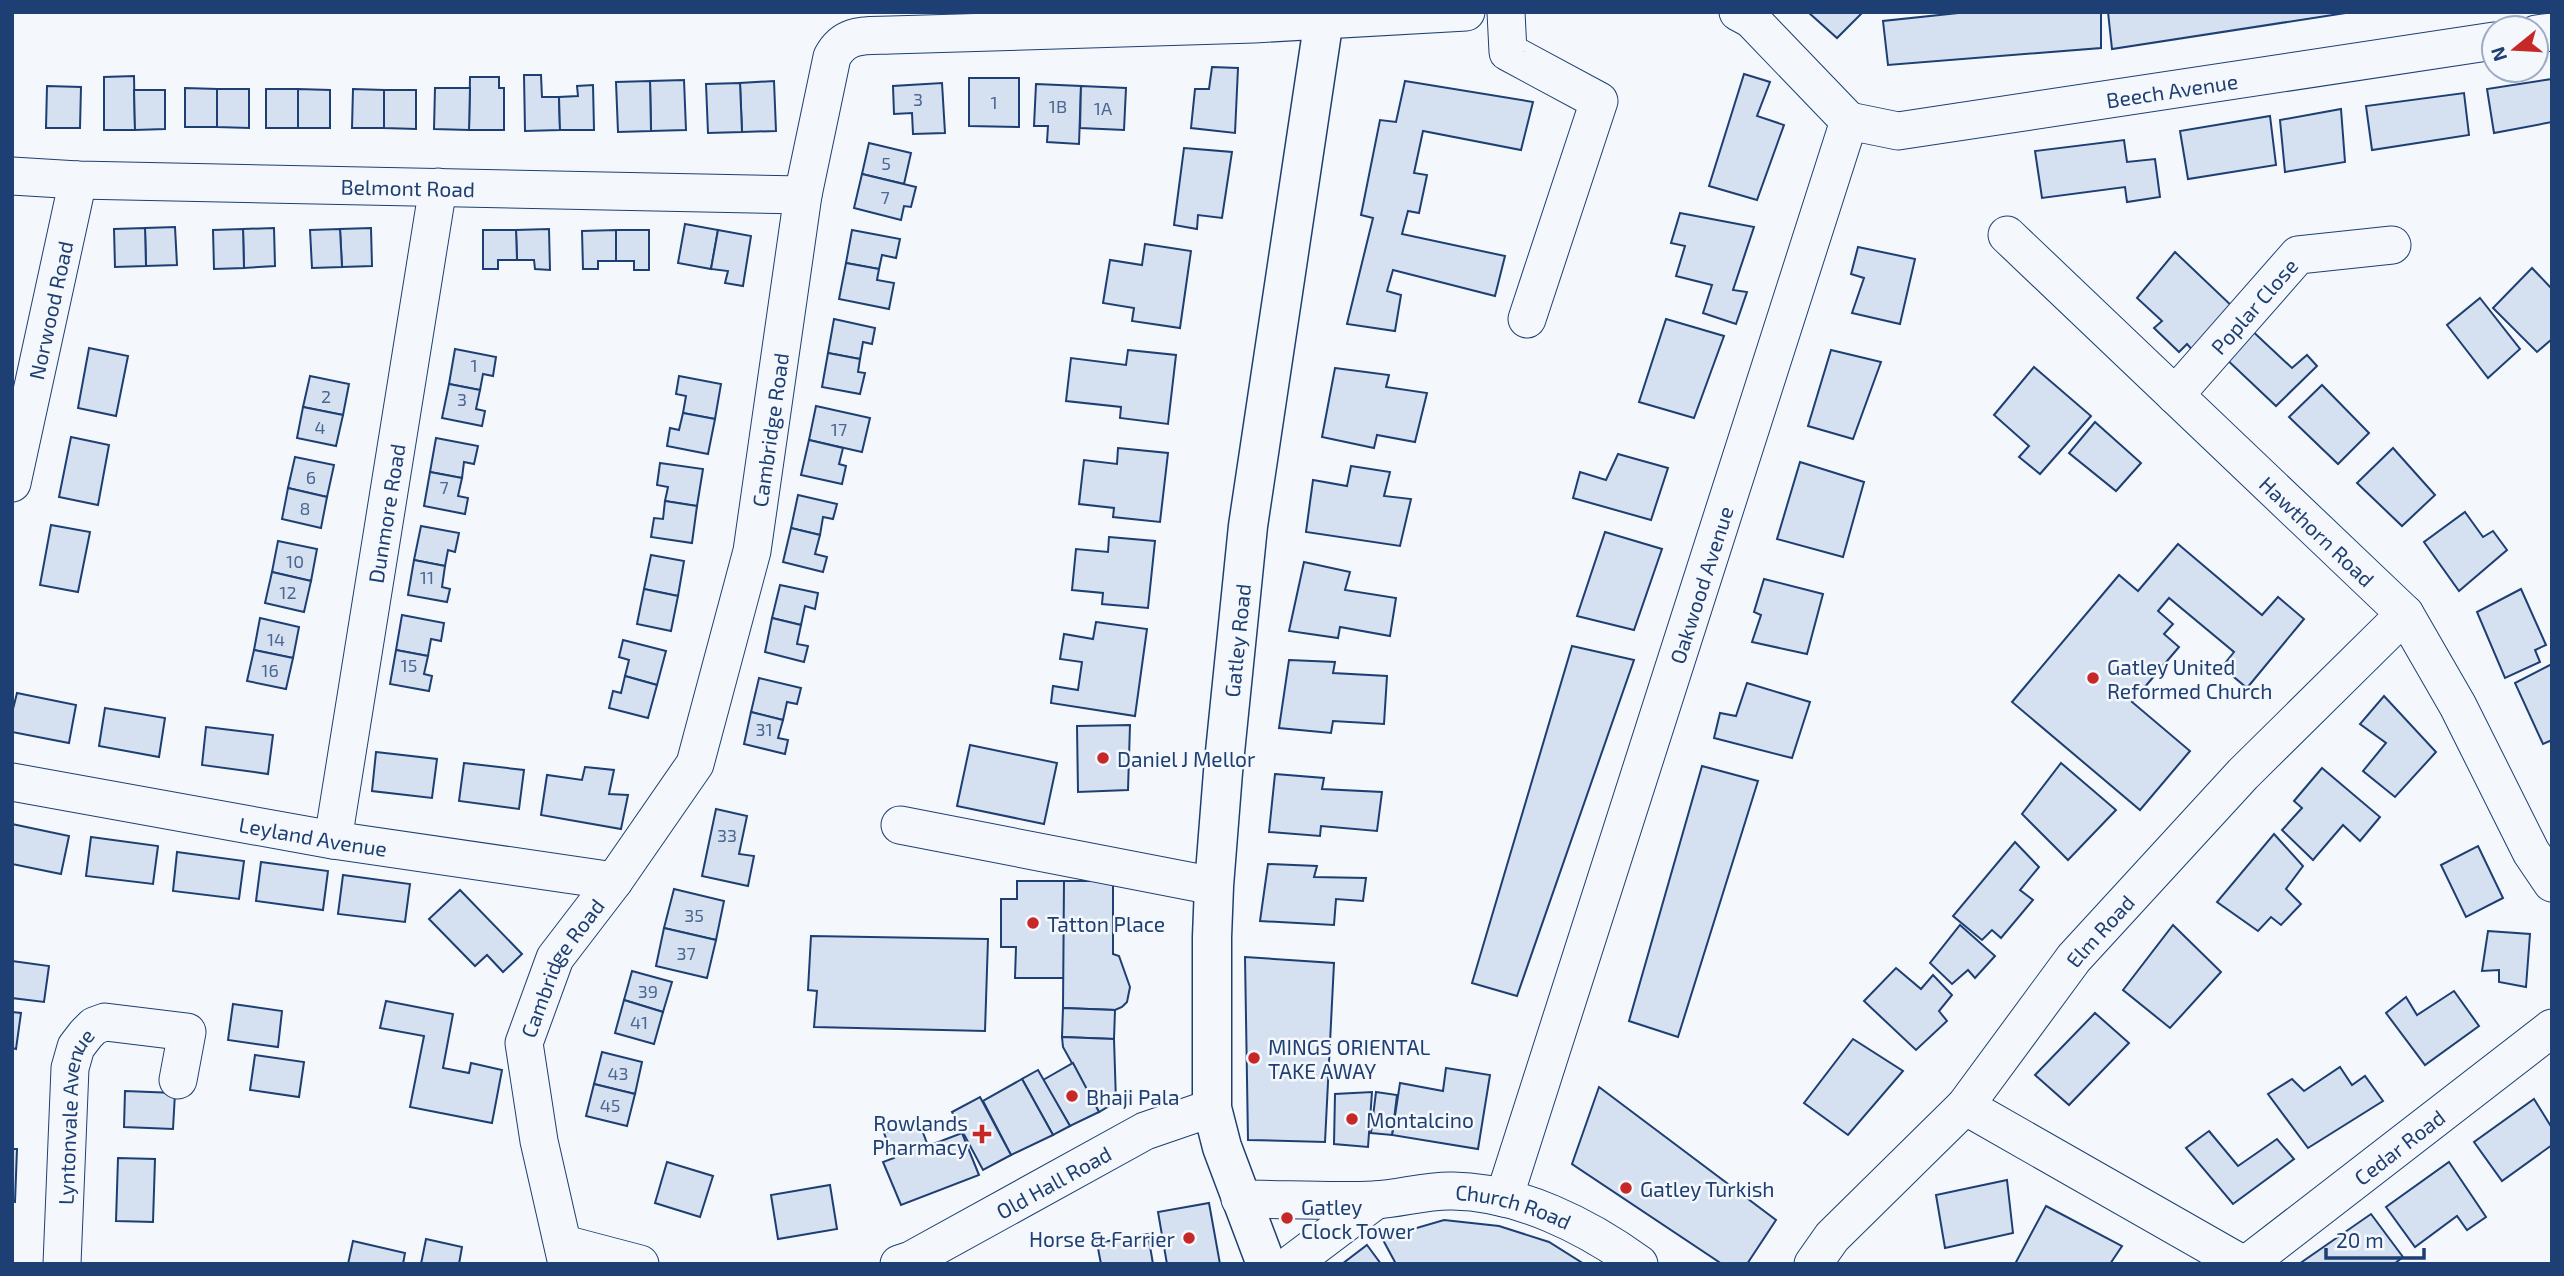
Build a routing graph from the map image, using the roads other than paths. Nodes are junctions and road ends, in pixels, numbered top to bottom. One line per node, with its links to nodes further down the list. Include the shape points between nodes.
1 (1466, 12): 4 (street)
2 (1506, 12): 13 (street, via 1508,52 1599,101)
3 (1738, 12): 6 (street, via 1751,19)
4 (1324, 16): 10 (street, Cambridge Road, via 1254,24 845,40 832,57); 22 (main road, Gatley Road, via 1248,526)
5 (2480, 43): 6 (street, Beech Avenue, via 1898,131)
6 (1849, 121): 27 (street, Oakwood Avenue)
7 (12, 176): 8 (street, Belmont Road)
8 (78, 180): 9 (street, Belmont Road); 15 (street, Norwood Road)
9 (438, 187): 10 (street, Belmont Road); 19 (street, Dunmore Road)
10 (803, 195): 20 (street, Cambridge Road, via 752,551 695,764)
11 (2007, 235): 14 (street, Hawthorn Road)
12 (2392, 245): 14 (street, Poplar Close, via 2298,255)
13 (1527, 318)
14 (2175, 395): 16 (street, Hawthorn Road)
15 (12, 483)
16 (2405, 614): 21 (street, Hawthorn Road, via 2458,706 2531,852); 25 (street, Elm Road, via 2243,774 2074,958)
17 (12, 782): 19 (street, Leyland Avenue)
18 (900, 825): 22 (street)
19 (333, 840): 20 (street, Leyland Avenue)
20 (614, 881): 30 (street, Cambridge Road, via 555,958 524,1043 539,1141)
21 (2552, 883)
22 (1214, 886): 26 (main road, Gatley Road)
23 (2552, 1028): 39 (street, Cedar Road)
24 (178, 1080): 32 (street, Lyntonvale Avenue, via 187,1032 104,1022 94,1026 76,1047 68,1096)
25 (1965, 1106): 38 (street, Elm Road, via 1832,1237); 39 (street, Cedar Road)
26 (1212, 1108): 28 (main road, Gatley Road); 31 (street, Old Hall Road, via 1145,1131)
27 (1504, 1198): 29 (street, Church Road, via 1453,1191); 37 (street, Church Road, via 1591,1232)
28 (1240, 1199): 29 (street, Church Road); 35 (main road, Gatley Road)
29 (1376, 1200): 36 (street)
30 (566, 1254): 33 (street)
31 (940, 1255): 34 (street, Old Hall Road)
32 (62, 1264)
33 (640, 1264)
34 (899, 1264)
35 (1266, 1264)
36 (1291, 1264)
37 (1639, 1264)
38 (1813, 1264)
39 (2244, 1264)

